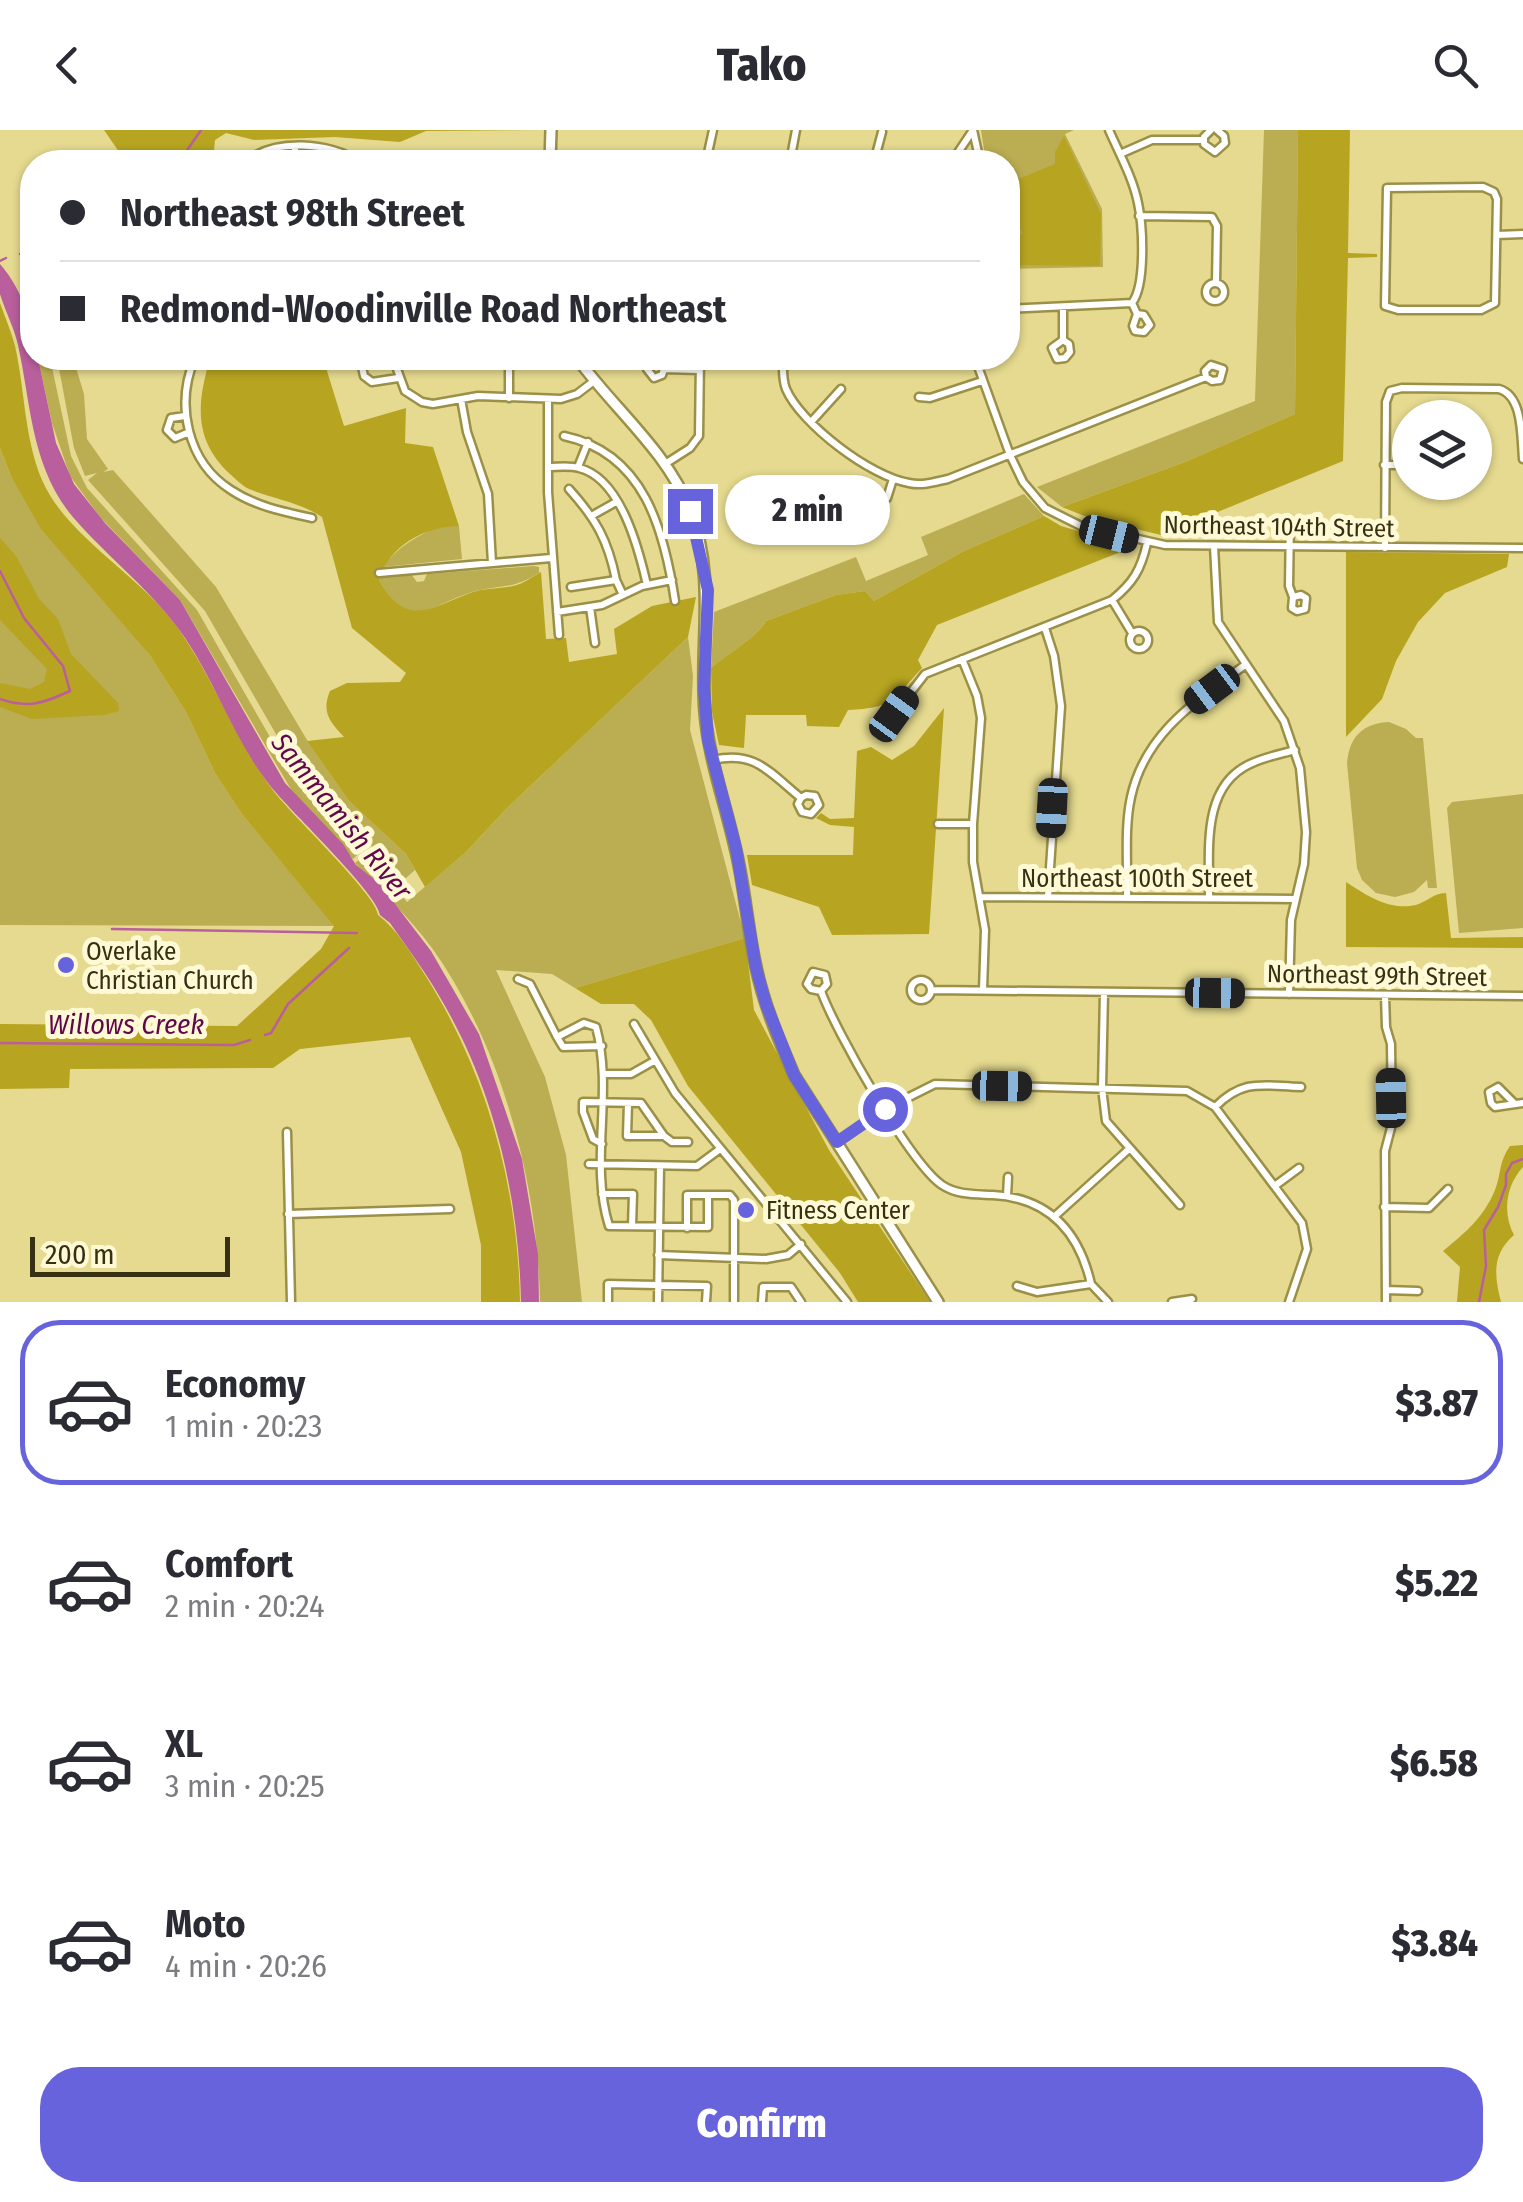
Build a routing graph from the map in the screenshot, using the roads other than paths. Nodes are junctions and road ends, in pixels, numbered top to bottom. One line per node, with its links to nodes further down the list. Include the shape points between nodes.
1 (1109, 130): 7 (street)
2 (1214, 130): 3 (street); 3 (street, via 1226,139 1222,149 1208,150)
3 (1203, 140): 7 (street, via 1152,140)
4 (295, 148): 5 (street); 6 (street)
5 (276, 150)
6 (324, 150)
7 (1120, 154): 8 (street)
8 (1139, 216): 11 (street, via 1215,220); 12 (street, via 1141,277)
9 (1523, 234): 10 (street)
10 (1497, 235): 10 (street, via 1491,306 1385,306 1387,188 1494,192)
11 (1216, 283)
12 (1132, 302): 13 (street); 15 (street)
13 (1063, 308): 14 (street); 16 (street)
14 (1020, 310)
15 (1138, 314)
16 (1063, 340)
17 (191, 370): 34 (street)
18 (363, 370): 26 (street, via 372,382)
19 (396, 370): 26 (street)
20 (510, 370): 31 (street)
21 (586, 370): 28 (main road)
22 (700, 370): 42 (street, via 696,442)
23 (784, 370): 35 (street, via 786,390)
24 (979, 370): 27 (street, Northeast 104th Street)
25 (1206, 377): 40 (street)
26 (398, 378): 32 (street, via 413,398 433,404)
27 (982, 380): 30 (street); 40 (street, Northeast 104th Street)
28 (594, 381): 33 (street, via 577,394); 42 (main road)
29 (840, 389): 35 (street)
30 (919, 397)
31 (509, 398): 32 (street); 33 (street)
32 (461, 399): 60 (street, via 488,493)
33 (548, 400): 45 (street)
34 (186, 416): 36 (street); 36 (street, via 171,418 167,430 176,438)
35 (812, 421): 47 (street)
36 (188, 432): 51 (street, via 212,474 233,492)
37 (564, 436): 39 (street)
38 (1522, 440): 41 (street); 43 (street, via 1510,392 1402,388 1386,402)
39 (588, 442): 46 (street); 63 (street, via 611,454 643,494)
40 (1010, 456): 47 (street, via 922,485); 54 (street, Northeast 104th Street, via 1045,508 1081,526)
41 (1523, 459)
42 (665, 464): 80 (main road, via 690,511 708,590 704,688)
43 (1384, 465): 44 (street); 57 (street)
44 (1392, 465)
45 (548, 467): 46 (street); 59 (street)
46 (578, 467): 49 (street)
47 (893, 479): 53 (street, via 879,506)
48 (569, 489): 50 (street)
49 (616, 502): 50 (street); 64 (street, via 634,534)
50 (593, 515): 62 (street)
51 (312, 518)
52 (1290, 519): 56 (street)
53 (796, 538)
54 (1146, 543): 55 (street, Northeast 104th Street); 68 (street, via 1132,584)
55 (1214, 546): 56 (street, Northeast 104th Street); 77 (street, via 1218,622)
56 (1290, 547): 57 (street, Northeast 104th Street); 67 (street)
57 (1385, 548): 58 (street, Northeast 104th Street)
58 (1523, 548)
59 (551, 558): 60 (street); 71 (street)
60 (492, 563): 61 (street)
61 (379, 573)
62 (616, 580): 65 (street); 66 (street)
63 (672, 580): 64 (street); 69 (street)
64 (647, 585): 66 (street)
65 (572, 587)
66 (624, 595): 70 (street)
67 (1293, 597)
68 (1112, 600): 72 (street); 73 (street)
69 (675, 601)
70 (590, 607): 71 (street); 75 (street)
71 (557, 612): 74 (street)
72 (1045, 628): 76 (street); 84 (street, via 1061,706)
73 (1132, 634)
74 (559, 635)
75 (595, 643)
76 (962, 659): 78 (street, via 918,680); 83 (street, via 981,718)
77 (1245, 665): 79 (street, via 1269,694); 86 (street, via 1170,722 1147,756 1131,796)
78 (883, 728)
79 (1295, 750): 87 (street, via 1240,770 1220,794 1211,820); 88 (street, via 1306,808)
80 (712, 760): 81 (street, via 754,760); 111 (main road, via 766,1004 794,1075)
81 (801, 798)
82 (938, 824): 83 (street)
83 (973, 824): 85 (street)
84 (1048, 897): 85 (street, Northeast 100th Street); 86 (street, Northeast 100th Street)
85 (980, 898): 91 (street)
86 (1127, 898): 87 (street, Northeast 100th Street)
87 (1209, 898): 88 (street, Northeast 100th Street)
88 (1295, 899): 94 (street)
89 (518, 980): 98 (street, via 530,984)
90 (932, 990): 91 (street, Northeast 99th Street)
91 (983, 990): 93 (street, Northeast 99th Street)
92 (821, 991): 107 (street)
93 (1104, 992): 94 (street, Northeast 99th Street); 103 (street)
94 (1289, 994): 95 (street, Northeast 99th Street)
95 (1386, 995): 96 (street, Northeast 99th Street); 126 (street, via 1392,1124)
96 (1523, 996)
97 (634, 1024): 100 (street)
98 (557, 1037): 99 (street, via 563,1046); 99 (street, via 588,1022)
99 (602, 1046): 101 (street)
100 (654, 1061): 101 (street, via 631,1074); 113 (street)
101 (603, 1074): 104 (street)
102 (1301, 1087): 106 (street, via 1244,1086)
103 (1102, 1088): 106 (street, via 1187,1091); 107 (street, via 935,1084); 114 (street, via 1106,1120)
104 (602, 1102): 105 (street); 112 (street); 112 (street, via 583,1102 593,1139)
105 (628, 1103): 109 (street, via 641,1103); 109 (street, via 627,1136)
106 (1216, 1107): 120 (street)
107 (885, 1109): 111 (street); 124 (street, via 937,1182 959,1193)
108 (287, 1132): 128 (street)
109 (664, 1136): 110 (street)
110 (688, 1142)
111 (837, 1142): 150 (main road)
112 (602, 1144): 116 (street)
113 (720, 1149): 117 (street, via 697,1166); 133 (street)
114 (1128, 1149): 125 (street); 129 (street)
115 (589, 1164): 116 (street)
116 (601, 1165): 117 (street); 122 (street)
117 (660, 1166): 131 (street)
118 (1300, 1168): 120 (street)
119 (1008, 1178): 124 (street)
120 (1276, 1185): 153 (street, via 1306,1236)
121 (1448, 1189): 126 (street, via 1429,1208)
122 (602, 1194): 130 (street, via 608,1226); 130 (street, via 633,1194)
123 (708, 1196): 132 (street, via 708,1228); 132 (street, via 687,1196); 135 (street, via 734,1200)
124 (1007, 1196): 129 (street)
125 (1180, 1205)
126 (1384, 1207): 139 (street)
127 (450, 1209): 128 (street)
128 (288, 1214): 142 (street)
129 (1055, 1216): 136 (street, via 1079,1245)
130 (632, 1226): 131 (street)
131 (658, 1227): 132 (street); 134 (street)
132 (687, 1228)
133 (801, 1244): 135 (street, via 779,1258); 149 (street)
134 (658, 1256): 135 (street); 137 (street)
135 (735, 1257): 146 (street)
136 (1091, 1284): 138 (street, via 1037,1292); 151 (street)
137 (658, 1285): 143 (street, via 608,1284); 144 (street); 145 (street, via 707,1286)
138 (1018, 1286)
139 (1386, 1290): 140 (street); 154 (street)
140 (1418, 1291)
141 (1192, 1298): 152 (street)
142 (292, 1302)
143 (608, 1302)
144 (658, 1302)
145 (706, 1302)
146 (734, 1302)
147 (762, 1302): 148 (street, via 763,1287 791,1287)
148 (801, 1302)
149 (847, 1302)
150 (938, 1302)
151 (1108, 1302)
152 (1172, 1302)
153 (1289, 1302)
154 (1386, 1302)

